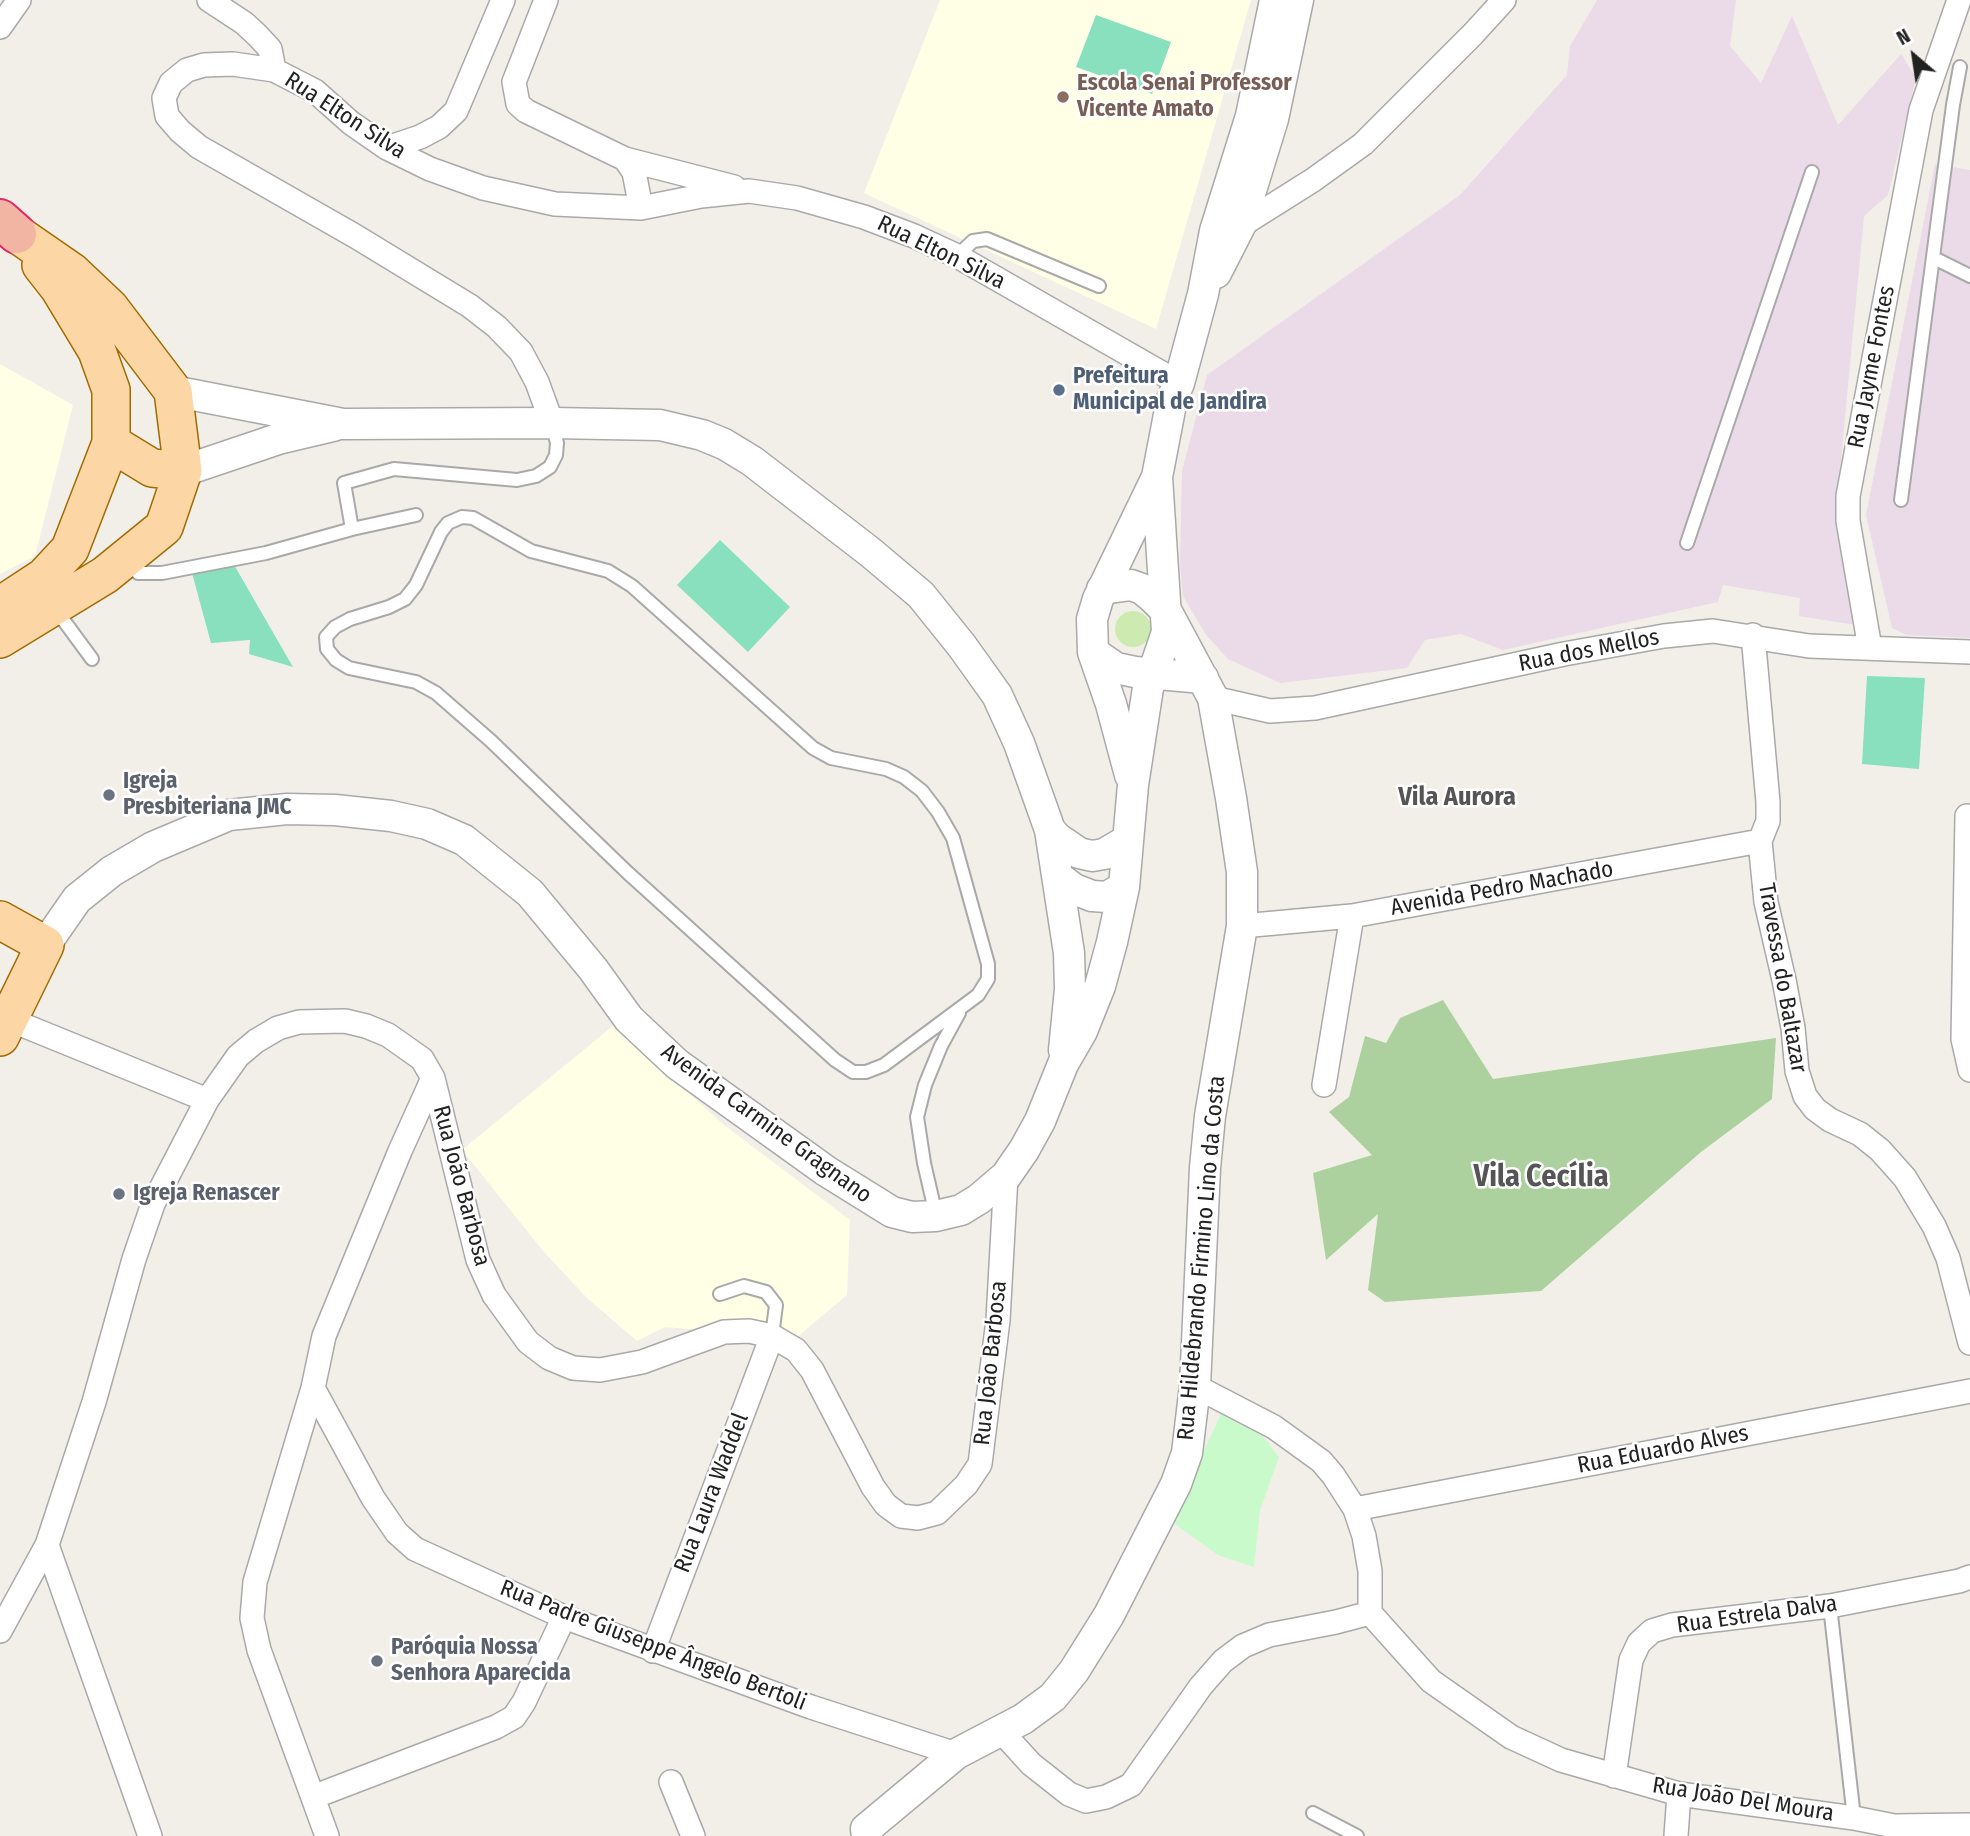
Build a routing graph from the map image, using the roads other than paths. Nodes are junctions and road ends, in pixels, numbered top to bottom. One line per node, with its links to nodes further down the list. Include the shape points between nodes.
1 (19, 0): 9 (street)
2 (209, 0): 11 (street, via 257,35 270,49)
3 (503, 0): 12 (street, via 456,111 439,127)
4 (546, 0): 13 (street, via 514,82 518,104)
5 (1275, 0): 18 (street, Avenida Carmine Gragnano)
6 (1298, 0): 18 (street, Avenida Carmine Gragnano, via 1273,119)
7 (1504, 0): 18 (street, via 1363,144 1313,180)
8 (1959, 0): 42 (street, Rua Jayme Fontes, via 1921,110 1848,496 1848,521)
9 (0, 27)
10 (1960, 67): 20 (lane)
11 (274, 70): 12 (street, Rua Elton Silva, via 315,91); 26 (street, Rua Elton Silva, via 216,63 187,71 171,83 164,98 167,116 199,147 355,236 497,327 520,352)
12 (387, 148): 16 (street, Rua Elton Silva, via 483,188 555,204)
13 (625, 159): 15 (street); 16 (street, via 634,173)
14 (1812, 172): 34 (lane)
15 (749, 191): 16 (street, Rua Elton Silva); 19 (street, Rua Elton Silva, via 797,198 864,217)
16 (641, 208)
17 (8, 226): 24 (main road, via 59,288 97,351); 25 (main road, via 72,272 110,308)
18 (1227, 228): 23 (street, Avenida Carmine Gragnano)
19 (957, 256): 22 (lane, via 973,241 987,239); 23 (street, Rua Elton Silva)
20 (1934, 258): 21 (lane); 31 (lane)
21 (1970, 276)
22 (1099, 286)
23 (1179, 383): 30 (street, Avenida Carmine Gragnano, via 1171,399)
24 (111, 390): 25 (main road); 28 (main road)
25 (173, 391): 27 (street); 29 (main road)
26 (552, 423): 27 (street); 33 (lane, via 556,455 550,467 536,477 517,480 394,469 344,483); 50 (street, via 660,425 702,435 751,461 870,552 921,595 997,695)
27 (343, 424): 29 (street, via 278,439)
28 (111, 443): 29 (main road, via 152,468); 37 (main road, via 70,549 44,577)
29 (183, 471): 35 (main road, via 164,527)
30 (1157, 477): 36 (street, Avenida Carmine Gragnano); 39 (street, Avenida Carmine Gragnano)
31 (1901, 499)
32 (416, 515): 33 (lane)
33 (352, 529): 35 (lane, via 266,553 162,573 138,573)
34 (1687, 543)
35 (126, 560): 38 (main road)
36 (1102, 589): 39 (street, via 1142,589); 43 (street, Avenida Carmine Gragnano, via 1092,619)
37 (0, 606)
38 (54, 607): 41 (main road); 45 (lane)
39 (1167, 612): 46 (street, Avenida Carmine Gragnano, via 1167,632); 47 (street, Rua Hildebrando Firmino Lino da Costa)
40 (1753, 635): 42 (street, Rua dos Mellos, via 1810,646); 47 (street, Rua dos Mellos, via 1713,631 1664,636 1315,708 1270,711); 52 (street, Travessa do Baltazar, via 1768,802 1768,821)
41 (0, 639)
42 (1870, 648): 44 (street, Rua dos Mellos)
43 (1093, 652): 46 (street, via 1116,668); 48 (street, Avenida Carmine Gragnano)
44 (1970, 652)
45 (92, 659)
46 (1152, 674): 47 (street); 48 (street, Avenida Carmine Gragnano)
47 (1208, 688): 57 (street, Rua Hildebrando Firmino Lino da Costa, via 1237,835)
48 (1133, 785): 51 (street, Avenida Carmine Gragnano)
49 (1967, 816): 62 (street, via 1963,1039)
50 (1050, 830): 51 (street, via 1073,849 1092,856); 53 (street)
51 (1128, 840): 54 (street, Avenida Carmine Gragnano)
52 (1760, 841): 55 (street, Avenida Pedro Machado); 70 (street, Travessa do Baltazar, via 1766,902 1805,1096 1830,1120 1880,1150 1905,1178 1948,1258)
53 (1058, 877): 54 (street, via 1092,896 1107,897); 61 (street, via 1069,953)
54 (1124, 887): 61 (street, Avenida Carmine Gragnano, via 1100,986)
55 (1352, 916): 57 (street, Avenida Pedro Machado); 64 (street)
56 (0, 920): 58 (main road)
57 (1242, 926): 71 (street, Rua Hildebrando Firmino Lino da Costa, via 1210,1116)
58 (45, 945): 60 (main road, Avenida Carmine Gragnano); 67 (street, Avenida Carmine Gragnano, via 77,899 112,871 153,847 229,816 287,809 335,810 427,824 464,840 530,893 629,1019 677,1064 869,1200 912,1217)
59 (961, 1010): 59 (lane, via 884,1065 853,1072 638,883 436,693 416,682 349,667 331,655 326,637 350,619 405,599 441,532 462,517 531,551 608,571 632,586 814,748 831,758 886,769 922,791 953,838 988,964 988,979); 67 (lane, via 941,1045 917,1117)
60 (4, 1028): 65 (street)
61 (1063, 1064): 66 (street, Avenida Carmine Gragnano, via 1040,1121)
62 (1970, 1069)
63 (433, 1078): 65 (street, Rua João Barbosa, via 422,1059 388,1035 345,1021 299,1022 278,1028 238,1056); 69 (street, Rua João Barbosa, via 478,1260 494,1295 527,1342 573,1368 600,1370 642,1362 724,1332); 72 (street, via 324,1336)
64 (1325, 1086)
65 (207, 1100): 75 (street, Rua João Barbosa, via 149,1215)
66 (1006, 1176): 67 (street, Avenida Carmine Gragnano, via 961,1210); 69 (street, Rua João Barbosa, via 998,1320 980,1464 937,1513 901,1516 886,1505 812,1370 796,1350)
67 (936, 1216)
68 (720, 1294): 69 (lane, via 744,1286 766,1292 776,1305)
69 (772, 1336): 81 (street, Rua Laura Waddel)
70 (1970, 1343)
71 (1195, 1387): 74 (street, via 1274,1427 1321,1461); 82 (street, Rua Hildebrando Firmino Lino da Costa, via 1187,1453 1176,1485 1103,1626 1053,1697)
72 (313, 1388): 79 (street, Rua Padre Giuseppe Ângelo Bertoli, via 373,1498 415,1549); 87 (street, via 255,1582 252,1618 259,1650)
73 (1970, 1391): 74 (street, Rua Eduardo Alves)
74 (1355, 1510): 78 (street, via 1370,1571)
75 (47, 1545): 80 (street, Rua João Barbosa); 93 (street)
76 (1970, 1577): 77 (street, Rua Estrela Dalva)
77 (1830, 1606): 84 (street, Rua Estrela Dalva, via 1653,1631 1639,1643 1631,1660); 89 (lane)
78 (1370, 1613): 82 (street, via 1269,1635 1243,1646 1201,1686 1131,1785 1106,1797 1086,1801 1069,1794 1031,1764); 84 (street, Rua João Del Moura, via 1431,1681 1490,1723 1561,1760)
79 (564, 1617): 81 (street, Rua Padre Giuseppe Ângelo Bertoli); 87 (street, via 514,1717)
80 (0, 1631)
81 (653, 1651): 83 (street, Rua Padre Giuseppe Ângelo Bertoli)
82 (1001, 1731): 83 (street, Rua Hildebrando Firmino Lino da Costa)
83 (956, 1754): 92 (street, Rua Hildebrando Firmino Lino da Costa)
84 (1614, 1776): 86 (street, Rua João Del Moura)
85 (671, 1782): 95 (street)
86 (1679, 1794): 89 (street, Rua João Del Moura); 97 (street)
87 (313, 1797): 94 (street)
88 (1314, 1813): 96 (lane)
89 (1854, 1818): 91 (street, Rua João Del Moura)
90 (1970, 1825): 91 (street, Rua João Del Moura)
91 (1894, 1831)
92 (860, 1833)
93 (150, 1836)
94 (327, 1836)
95 (693, 1836)
96 (1357, 1836)
97 (1676, 1836)

